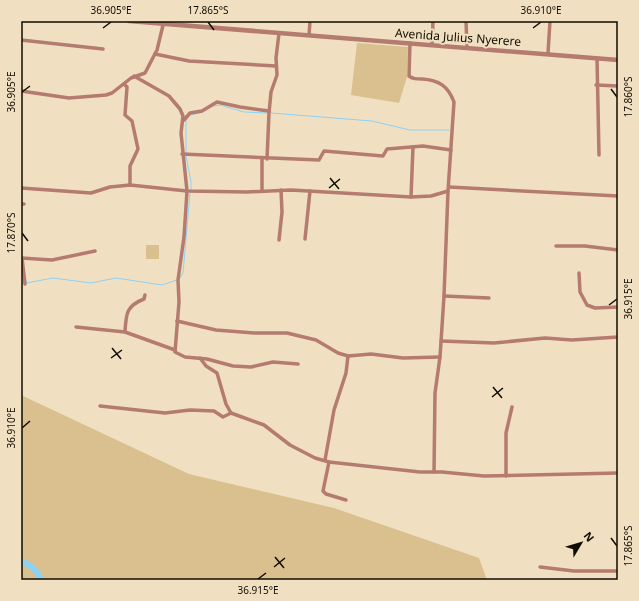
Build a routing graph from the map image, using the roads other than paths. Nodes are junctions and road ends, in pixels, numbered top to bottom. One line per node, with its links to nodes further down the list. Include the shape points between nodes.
1 (129, 21): 6 (street, Avenida Julius Nyerere)
2 (310, 21): 8 (street)
3 (433, 21): 11 (street)
4 (466, 21): 12 (street)
5 (550, 21): 14 (street)
6 (163, 22): 7 (street, Avenida Julius Nyerere); 15 (street)
7 (279, 33): 8 (street, Avenida Julius Nyerere); 18 (street)
8 (308, 35): 10 (street, Avenida Julius Nyerere)
9 (21, 40): 13 (street)
10 (410, 43): 11 (street, Avenida Julius Nyerere); 27 (street, via 409,76 414,79 434,80 444,85 454,102)
11 (432, 45): 12 (street, Avenida Julius Nyerere)
12 (467, 48): 14 (street, Avenida Julius Nyerere)
13 (104, 49)
14 (548, 53): 16 (street, Avenida Julius Nyerere)
15 (155, 54): 18 (street, via 189,61); 19 (street, via 145,74)
16 (597, 58): 17 (street, Avenida Julius Nyerere); 21 (street)
17 (618, 60)
18 (276, 66): 24 (street, via 277,75)
19 (134, 76): 20 (street); 25 (street, via 169,96 184,116)
20 (124, 84): 23 (street, via 108,95 93,97 65,98); 32 (street, via 127,86 125,115 132,121 138,149 130,166)
21 (596, 85): 22 (street); 29 (street)
22 (618, 86)
23 (21, 91)
24 (269, 111): 25 (street, via 217,102 202,111 190,113); 31 (street)
25 (181, 125): 28 (street)
26 (413, 147): 27 (street); 31 (street, via 388,148 383,156 324,151 319,160); 40 (street)
27 (452, 150): 34 (street)
28 (182, 154): 30 (street); 36 (street)
29 (599, 155)
30 (262, 158): 31 (street); 38 (street)
31 (267, 159)
32 (130, 185): 33 (street, via 110,187 91,193); 36 (street)
33 (21, 188)
34 (448, 189): 39 (street); 40 (street, via 431,196); 50 (street)
35 (281, 190): 37 (street); 38 (street); 42 (street)
36 (187, 191): 38 (street); 53 (street, via 178,280)
37 (310, 191): 40 (street); 41 (street)
38 (262, 192)
39 (618, 196)
40 (411, 197)
41 (305, 239)
42 (279, 240)
43 (556, 246): 44 (street)
44 (618, 250)
45 (95, 251): 46 (street, via 52,260)
46 (22, 258): 48 (street)
47 (579, 273): 52 (street, via 580,292 587,305 595,308)
48 (24, 284)
49 (145, 295): 55 (street, via 126,312)
50 (444, 296): 51 (street); 57 (street)
51 (490, 298)
52 (618, 307)
53 (177, 321): 58 (street); 59 (street, via 216,330 287,333 316,340)
54 (76, 327): 55 (street)
55 (125, 332): 58 (street)
56 (618, 337): 57 (street, via 572,340 544,338 494,343)
57 (441, 341): 60 (street)
58 (175, 350): 61 (street, via 183,357)
59 (348, 356): 60 (street, via 371,354 403,358); 66 (street, via 346,373 334,410)
60 (440, 357): 68 (street, via 435,393)
61 (200, 358): 62 (street, via 233,366 251,367 273,362); 65 (street, via 206,366 217,373)
62 (298, 364)
63 (100, 406): 65 (street, via 165,413 214,411 223,417)
64 (512, 407): 70 (street, via 506,433)
65 (231, 413): 66 (street, via 264,425 290,445 315,458)
66 (325, 460): 67 (street)
67 (329, 462): 68 (street); 71 (street, via 323,491)
68 (434, 472): 70 (street)
69 (618, 473): 70 (street)
70 (506, 476)
71 (346, 500)
72 (540, 567): 73 (street, via 574,571)
73 (618, 571)

